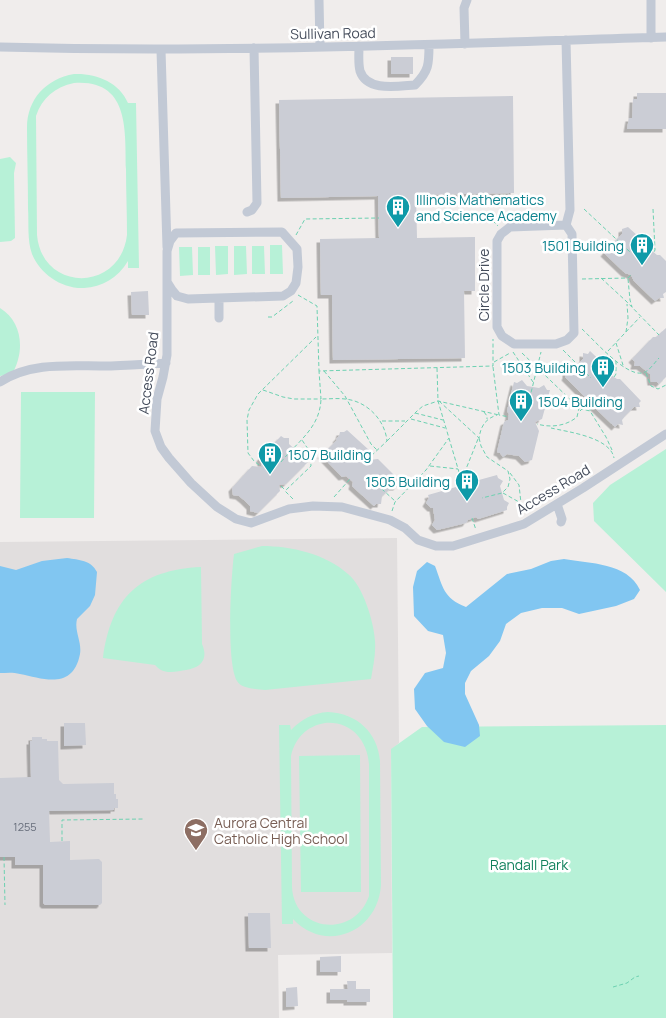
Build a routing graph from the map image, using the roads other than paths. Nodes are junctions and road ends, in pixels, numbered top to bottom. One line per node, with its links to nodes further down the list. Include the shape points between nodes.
1 (319, 0): 11 (street)
2 (467, 0): 8 (street, via 464,8)
3 (651, 0): 5 (street)
4 (666, 37): 5 (street, Sullivan Road)
5 (651, 38): 6 (street, Sullivan Road)
6 (566, 40): 8 (street, Sullivan Road); 15 (street, via 570,210)
7 (429, 44): 8 (street, Sullivan Road); 9 (street, Sullivan Road); 9 (street, via 425,74 414,85 384,86 369,82 360,71)
8 (465, 44)
9 (359, 46): 11 (street, Sullivan Road)
10 (0, 47): 13 (street, Sullivan Road)
11 (320, 47): 12 (street, Sullivan Road)
12 (254, 48): 13 (street, Sullivan Road); 14 (street, via 258,202)
13 (162, 50): 16 (street, Access Road)
14 (247, 212)
15 (566, 225): 15 (street, Circle Drive, via 572,234 574,333 556,344 514,347 497,327 497,241 510,227)
16 (167, 251): 17 (street, Access Road); 18 (street, via 176,233 282,232 297,249 296,284 284,296)
17 (167, 282): 18 (street, via 178,296); 20 (street, Access Road)
18 (219, 298): 19 (street)
19 (219, 318)
20 (166, 363): 21 (street, via 34,368); 23 (street, Access Road, via 157,399 155,431 161,447 191,483 236,519 251,523 296,508 342,507 390,520 418,540 436,546 453,546 520,526)
21 (0, 382)
22 (666, 434): 23 (street, Access Road)
23 (557, 504): 24 (street)
24 (561, 522)

